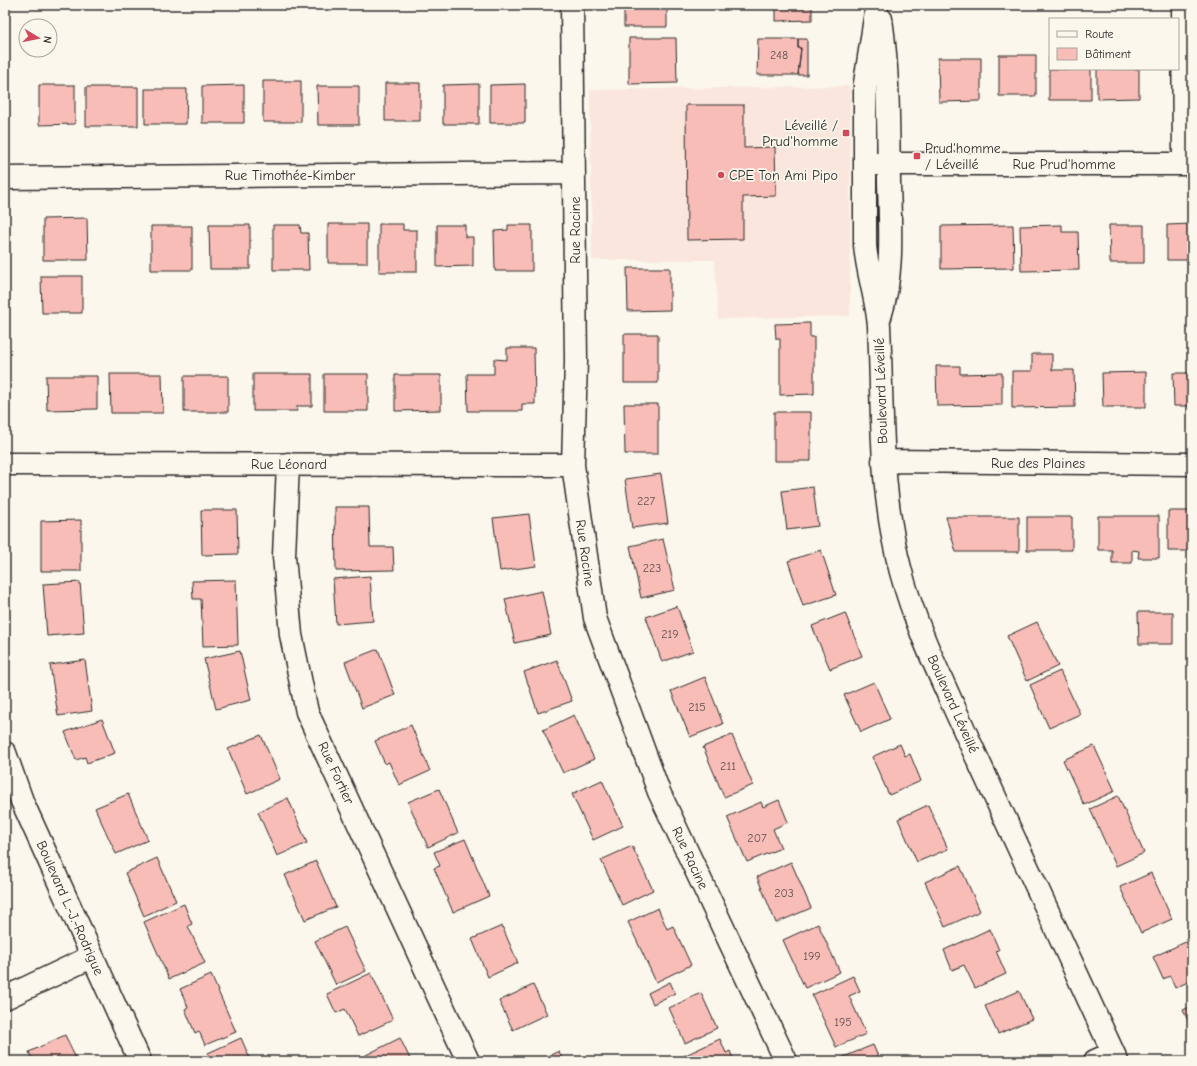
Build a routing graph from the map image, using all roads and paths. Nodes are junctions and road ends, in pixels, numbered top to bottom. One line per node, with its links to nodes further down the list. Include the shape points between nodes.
1 (572, 5): 7 (street, Rue Racine)
2 (878, 5): 4 (street, Boulevard Léveillé, via 865,84); 5 (street, Boulevard Léveillé, via 887,64)
3 (1183, 5): 6 (street)
4 (865, 164): 5 (street, Rue Prud'homme); 9 (street, Boulevard Léveillé, via 866,257)
5 (889, 164): 6 (street, Rue Prud'homme); 9 (street, Boulevard Léveillé, via 889,274)
6 (1188, 164)
7 (574, 173): 8 (street, Rue Timothée-Kimber); 14 (street, Rue Racine, via 576,360)
8 (5, 178)
9 (878, 322): 10 (street, Boulevard Léveillé)
10 (883, 461): 13 (street, Rue des Plaines); 18 (street, Boulevard Léveillé, via 892,533 913,614)
11 (5, 464): 12 (street, Rue Léonard)
12 (288, 464): 14 (street, Rue Léonard); 20 (street, Rue Fortier, via 284,556 291,635 307,712)
13 (1192, 464)
14 (573, 465): 21 (street, Rue Racine, via 595,618 659,792)
15 (5, 753): 16 (street, Boulevard L.-J.-Rodrigue, via 22,801)
16 (91, 957): 17 (street); 19 (street, Boulevard L.-J.-Rodrigue)
17 (5, 998)
18 (1108, 1058)
19 (140, 1061)
20 (468, 1061)
21 (786, 1061)

